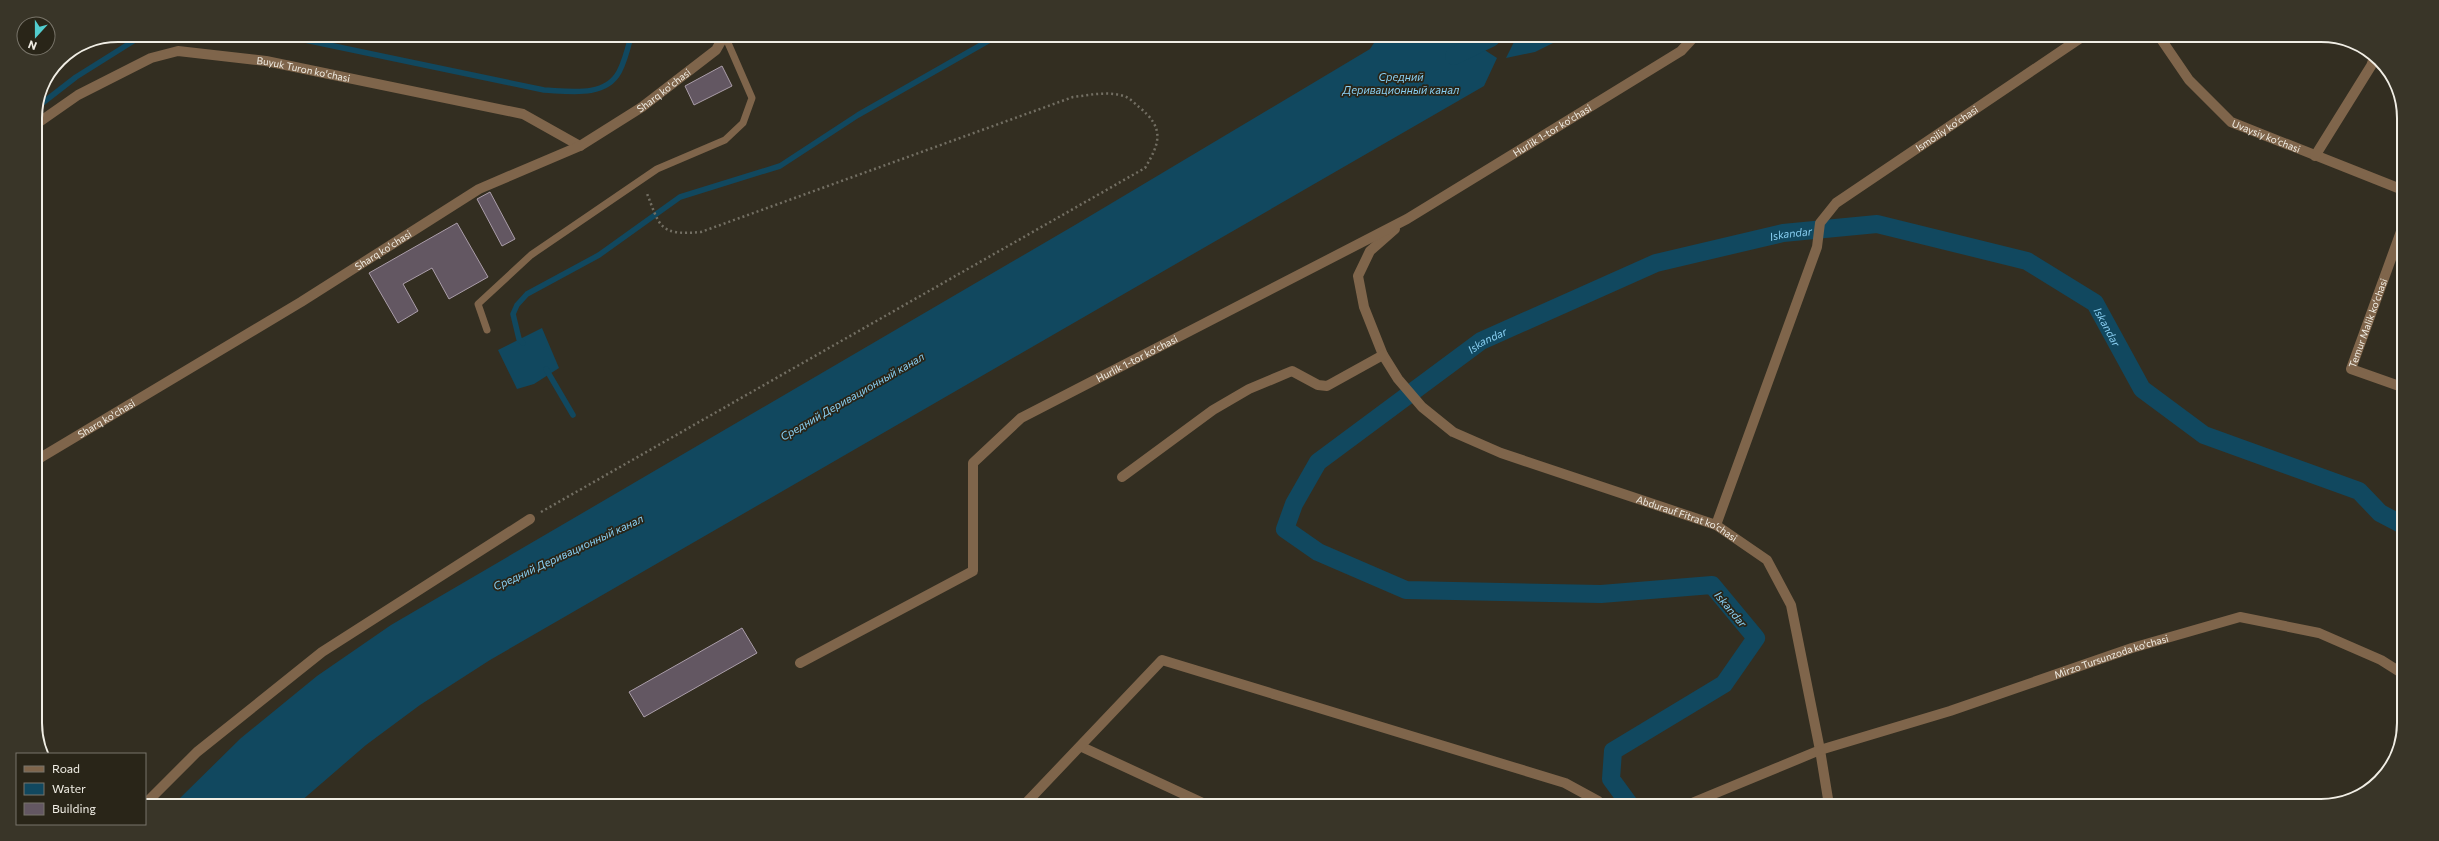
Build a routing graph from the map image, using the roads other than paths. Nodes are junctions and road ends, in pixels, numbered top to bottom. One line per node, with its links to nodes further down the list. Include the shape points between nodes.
1 (721, 42): 8 (street, Sharq ko'chasi, via 716,50 648,102)
2 (727, 42): 13 (lane, via 752,98 743,123 725,140 657,168 531,255 478,304)
3 (1689, 42): 11 (street, Hurlik 1-tor ko‘chasi, via 1681,51)
4 (2075, 42): 20 (street, Ismoiliy ko‘chasi, via 1836,203 1820,223 1817,247)
5 (2163, 42): 9 (street, Uvaysiy ko‘chasi, via 2189,80 2230,122)
6 (2372, 62): 9 (street)
7 (42, 120): 8 (street, Buyuk Turon ko'chasi, via 78,95 151,58 178,51 266,61 523,114)
8 (580, 146): 17 (street, Sharq ko'chasi, via 479,189 301,302)
9 (2315, 156): 10 (street, Uvaysiy ko‘chasi)
10 (2397, 188)
11 (1407, 218): 14 (street, Hurlik 1-tor ko‘chasi, via 1370,251 1358,276 1364,307); 21 (street, Hurlik 1-tor ko‘chasi, via 1021,418 973,463 973,571)
12 (2397, 242): 16 (street, Temur Malik ko‘chasi, via 2351,369)
13 (487, 330)
14 (1383, 355): 15 (street, Hurlik 1-tor ko‘chasi); 18 (street, via 1327,386 1318,385 1292,371 1250,389 1213,410)
15 (1398, 379): 20 (street, Abdurauf Fitrat ko‘chasi, via 1422,407 1453,432 1501,453)
16 (2397, 385)
17 (42, 457)
18 (1122, 477)
19 (530, 519): 25 (street, via 322,652 197,752)
20 (1716, 525): 24 (street, Abdurauf Fitrat ko‘chasi, via 1767,560 1791,605)
21 (800, 663)
22 (2397, 670): 24 (street, Mirzo Tursunzoda ko‘chasi, via 2381,660 2319,633 2240,617 2132,648 1950,711)
23 (1082, 747): 26 (street); 27 (street); 28 (street, via 1158,662 1168,660 1565,783)
24 (1820, 750): 29 (street, Mirzo Tursunzoda ko‘chasi); 30 (street, Abdurauf Fitrat ko‘chasi)
25 (150, 799)
26 (1031, 799)
27 (1194, 799)
28 (1594, 799)
29 (1702, 799)
30 (1828, 799)

